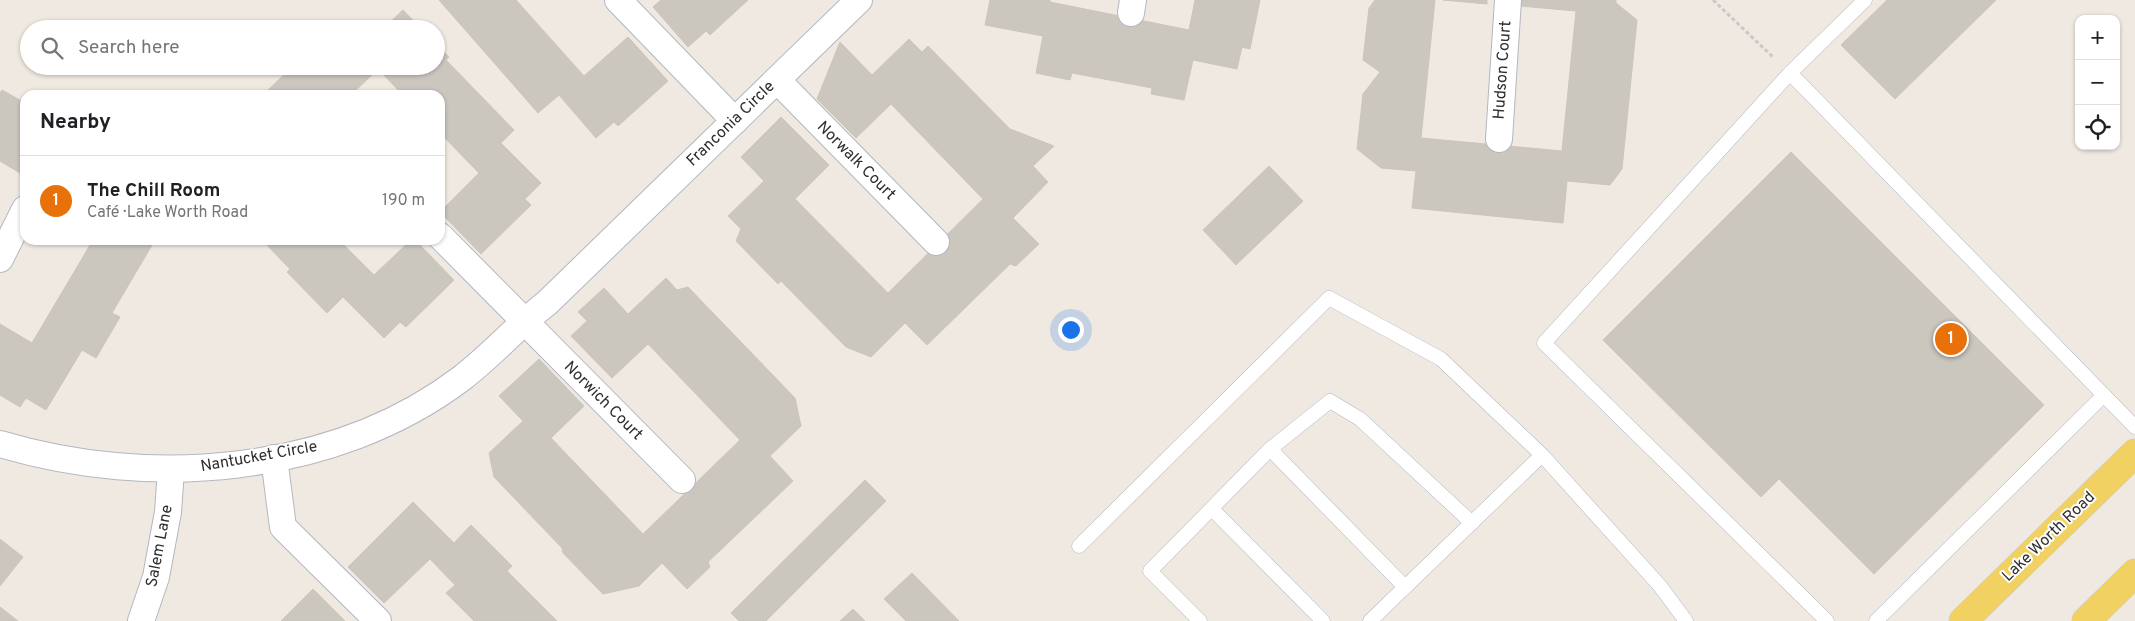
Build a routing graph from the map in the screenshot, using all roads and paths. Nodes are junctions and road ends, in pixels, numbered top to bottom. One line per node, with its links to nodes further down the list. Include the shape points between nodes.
1 (618, 0): 8 (street)
2 (859, 0): 7 (street, Franconia Circle)
3 (1508, 0): 9 (street, Hudson Court)
4 (1713, 0): 6 (path)
5 (1865, 0): 6 (lane)
6 (1790, 73): 16 (lane); 36 (lane, via 1544,343)
7 (777, 80): 8 (street, Franconia Circle); 12 (street, Norwalk Court)
8 (735, 121): 13 (street, Franconia Circle)
9 (1499, 139)
10 (20, 219): 14 (street)
11 (445, 241): 15 (street, Norwich Court)
12 (936, 242)
13 (604, 249): 15 (street, Nantucket Circle)
14 (0, 259)
15 (524, 321): 22 (street, Nantucket Circle, via 462,378 419,405 382,425 328,445); 24 (street, Norwich Court)
16 (2104, 395): 17 (lane); 37 (lane)
17 (2135, 427)
18 (0, 444): 23 (street, Nantucket Circle, via 101,466)
19 (1270, 449): 25 (lane); 26 (lane, via 1330,401 1360,420); 29 (lane)
20 (2135, 453): 38 (main road, Lake Worth Road)
21 (1542, 455): 26 (lane); 27 (lane, via 1441,359 1329,298); 35 (lane, via 1660,586)
22 (274, 458): 23 (street, Nantucket Circle); 31 (street, via 283,527)
23 (171, 470): 30 (street, Salem Lane, via 168,512 156,578)
24 (682, 480)
25 (1212, 509): 32 (lane, via 1150,571); 33 (lane)
26 (1472, 523): 29 (lane)
27 (1079, 546)
28 (2135, 573): 39 (main road)
29 (1405, 588): 34 (lane)
30 (141, 621)
31 (378, 621)
32 (1200, 621)
33 (1323, 621)
34 (1370, 621)
35 (1686, 621)
36 (1827, 621)
37 (1876, 621)
38 (1963, 621)
39 (2086, 621)

